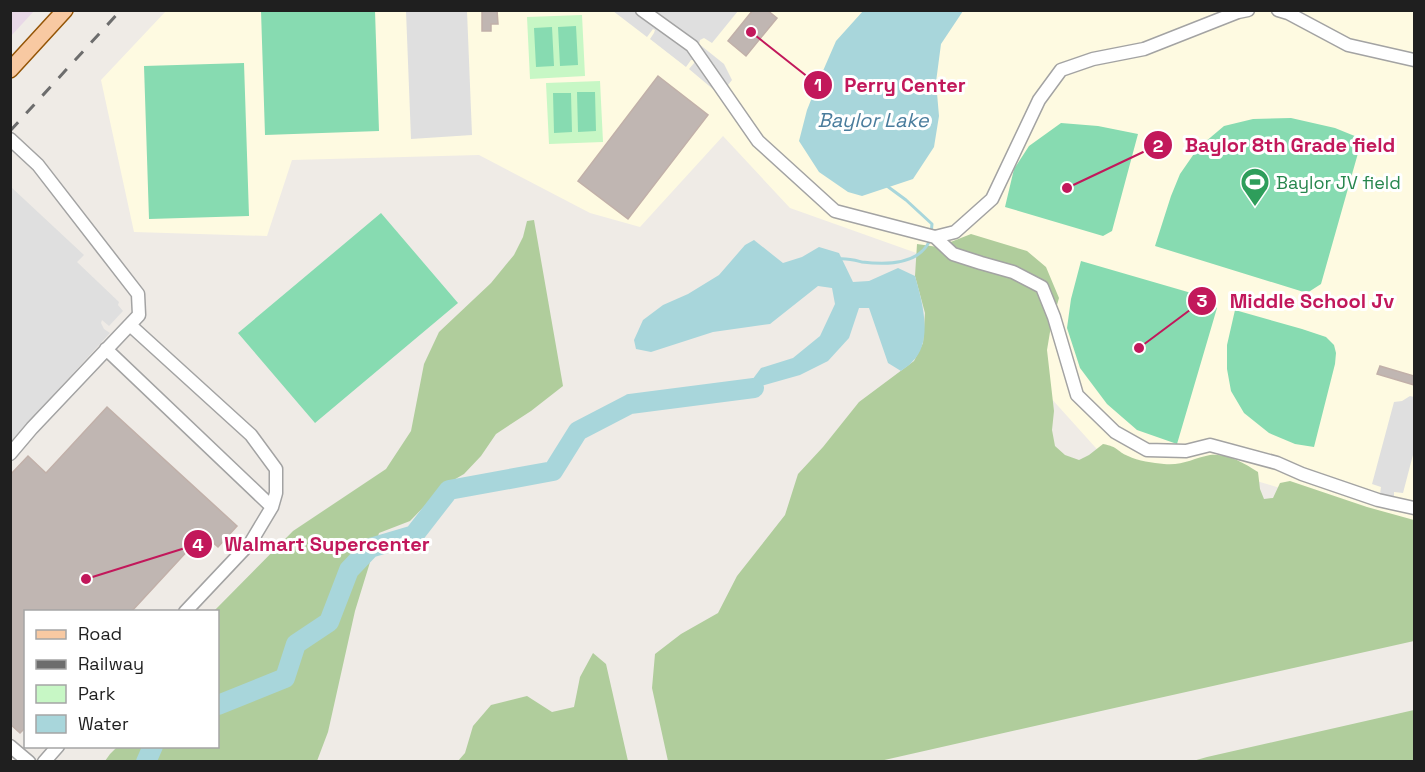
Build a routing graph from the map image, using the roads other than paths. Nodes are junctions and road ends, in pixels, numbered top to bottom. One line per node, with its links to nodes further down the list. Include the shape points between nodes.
1 (65, 10): 6 (main road)
2 (642, 10): 8 (lane, via 692,46 758,141 835,211)
3 (1248, 10): 8 (lane, via 1144,49 1061,70 1039,100 992,200 955,232)
4 (1278, 10): 5 (lane, via 1348,45)
5 (1414, 60)
6 (10, 70)
7 (10, 139): 9 (lane, via 38,165 138,294 139,315)
8 (935, 237): 13 (lane, via 953,254 1013,272 1042,287 1077,395 1115,432 1147,450 1186,451 1210,445)
9 (130, 325): 10 (lane); 12 (lane, via 251,435 276,469)
10 (106, 349): 11 (lane); 12 (lane)
11 (10, 454)
12 (272, 507): 14 (lane, via 251,542)
13 (1414, 508)
14 (187, 610)
15 (10, 746): 17 (lane)
16 (57, 748): 18 (lane)
17 (28, 762)
18 (44, 762)

